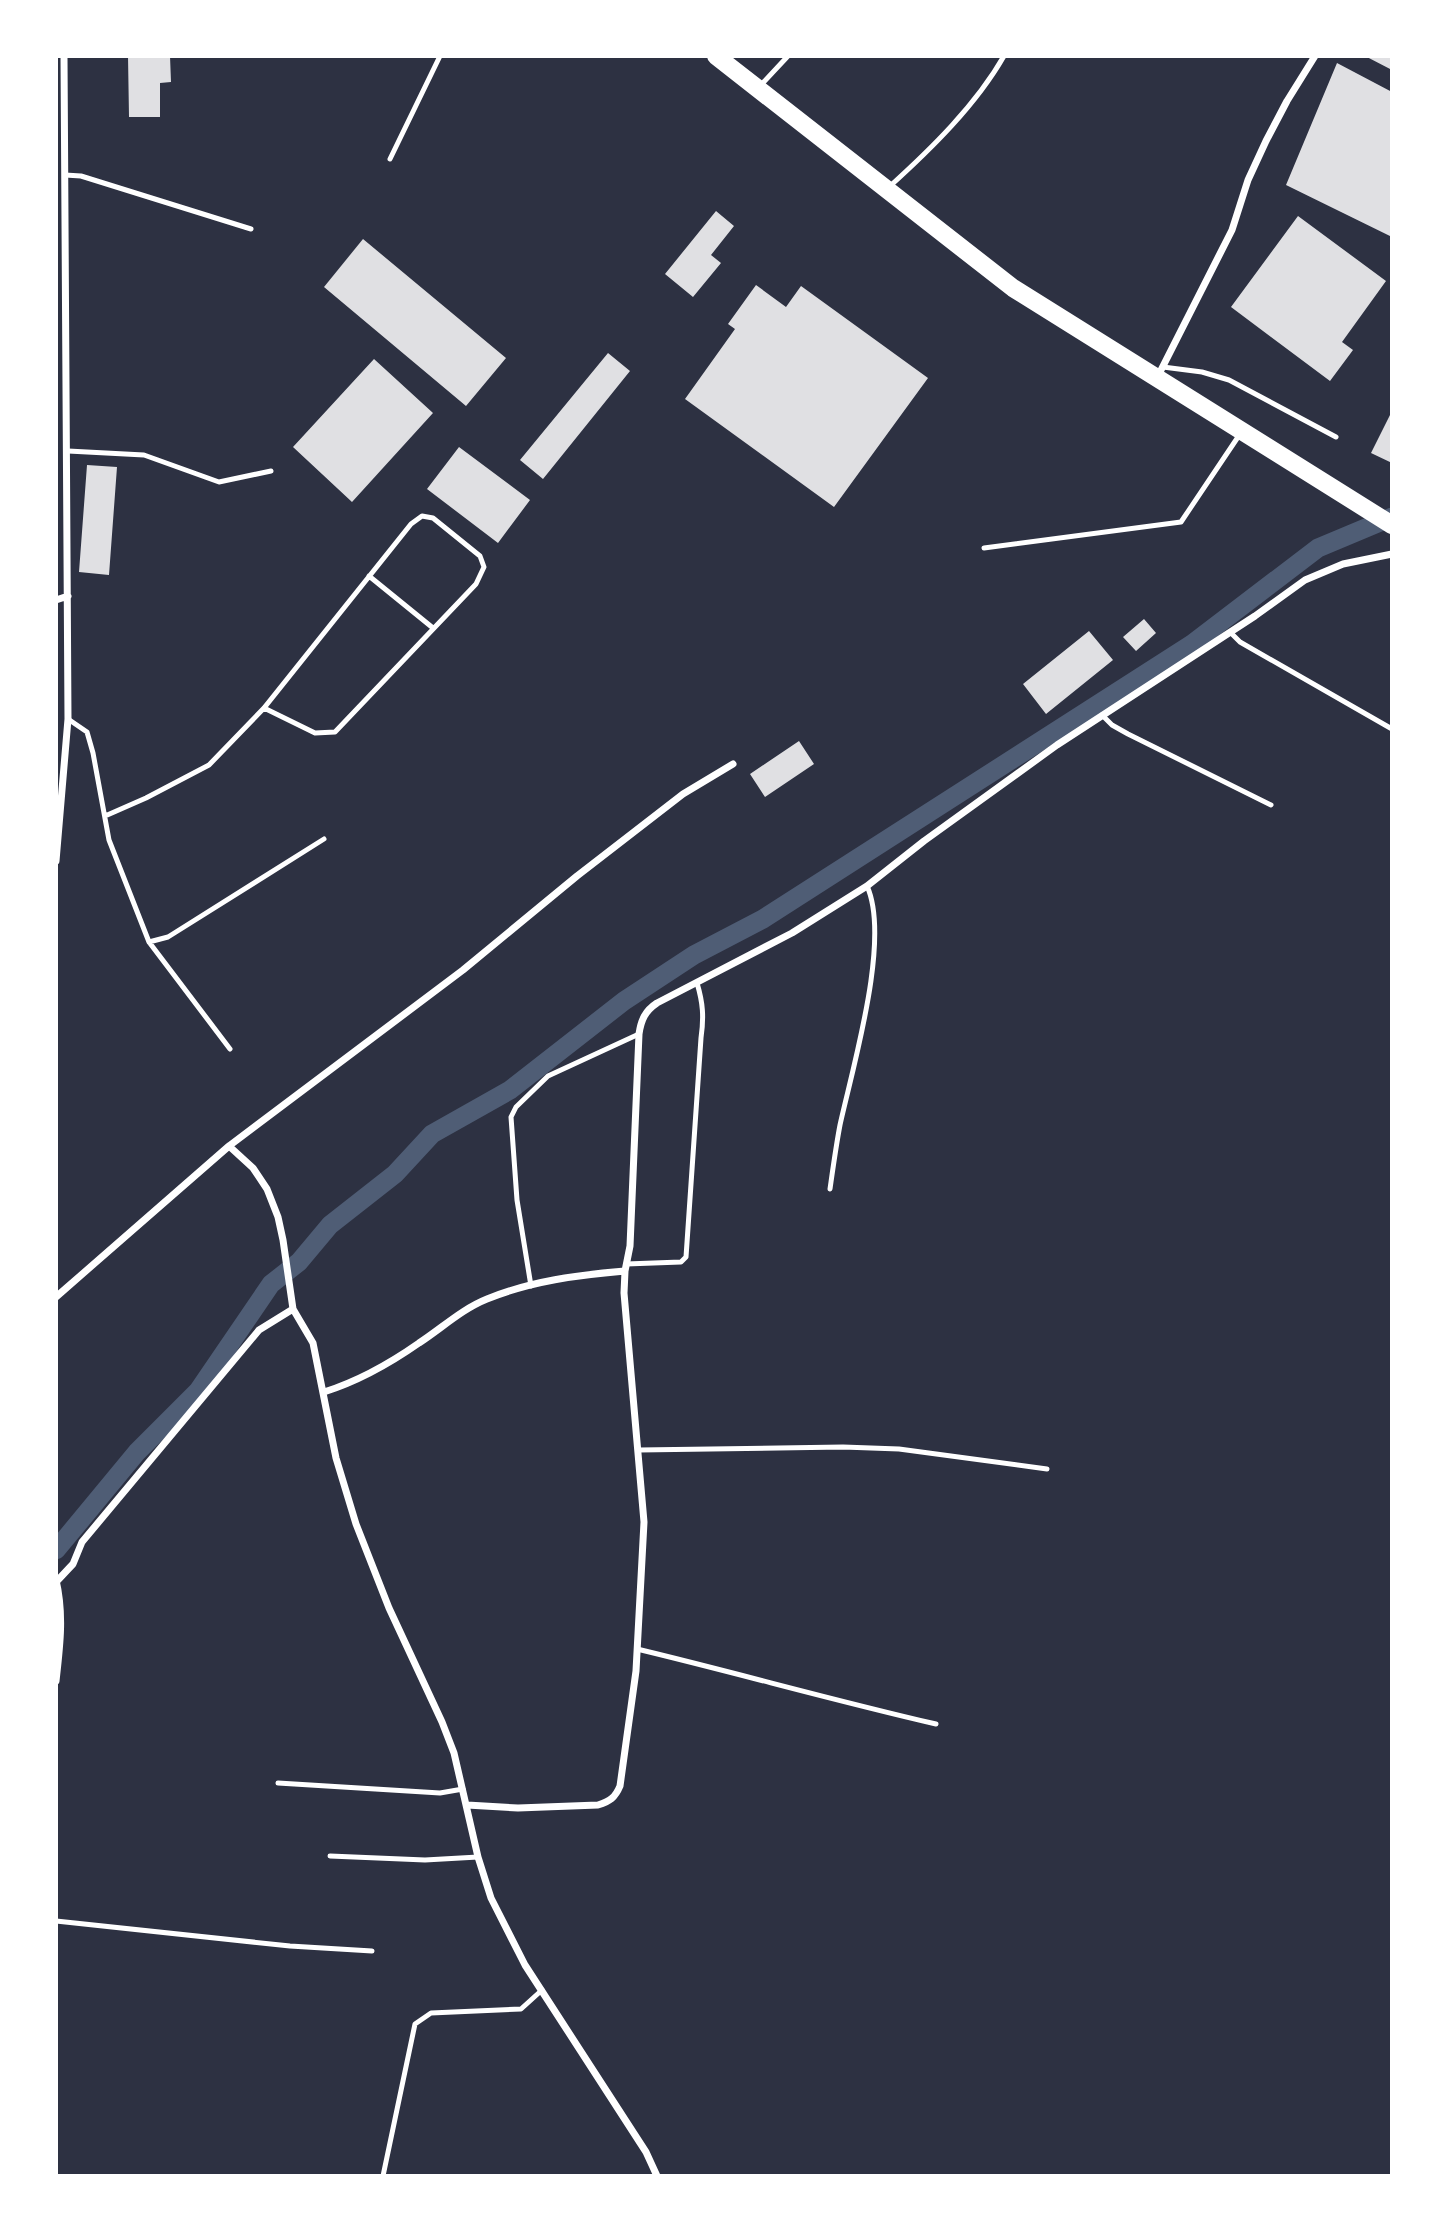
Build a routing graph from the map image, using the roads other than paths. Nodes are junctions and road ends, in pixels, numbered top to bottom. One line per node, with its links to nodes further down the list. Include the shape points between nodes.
1 (64, 56): 9 (street)
2 (440, 56): 8 (lane)
3 (716, 56): 7 (main road)
4 (788, 56): 7 (lane)
5 (1004, 56): 10 (lane, via 971,103)
6 (1315, 56): 12 (street, via 1266,141 1232,230)
7 (758, 89): 10 (main road)
8 (390, 159)
9 (65, 175): 11 (lane, via 81,176); 15 (street)
10 (887, 189): 12 (main road, via 1013,288)
11 (251, 229)
12 (1160, 373): 13 (main road); 14 (lane, via 1202,372 1229,380)
13 (1242, 431): 17 (main road); 18 (lane, via 1181,522)
14 (1336, 437)
15 (68, 451): 16 (lane, via 145,455 219,482); 21 (street)
16 (271, 471)
17 (1392, 525)
18 (984, 548)
19 (1392, 554): 24 (street, via 1343,564 1311,577)
20 (369, 576): 23 (lane); 23 (lane, via 422,516 433,518 471,548 484,567 476,584); 25 (lane)
21 (68, 596): 22 (street); 27 (street)
22 (56, 600)
23 (433, 628): 25 (lane, via 335,732 315,733)
24 (1230, 632): 26 (street); 28 (lane)
25 (264, 708): 31 (lane, via 209,765)
26 (1102, 715): 30 (lane, via 1128,734); 35 (street)
27 (68, 719): 31 (lane, via 87,732); 33 (street)
28 (1392, 729)
29 (733, 764): 40 (street, via 683,794 463,970)
30 (1271, 805)
31 (105, 816): 36 (lane, via 109,840)
32 (324, 839): 36 (lane, via 168,937)
33 (57, 849): 34 (street)
34 (56, 861)
35 (867, 886): 37 (street, via 792,933); 41 (lane, via 873,899 876,934 866,1010)
36 (149, 942): 39 (lane)
37 (697, 983): 38 (street, via 650,1007 640,1022); 42 (lane, via 704,1017 686,1257 681,1262)
38 (639, 1034): 42 (street); 43 (lane, via 548,1076 511,1117 517,1200)
39 (230, 1049)
40 (229, 1146): 44 (street); 45 (street, via 267,1189 284,1240)
41 (830, 1189)
42 (626, 1268): 43 (street); 47 (street)
43 (531, 1286): 46 (street, via 487,1299 365,1377)
44 (56, 1297)
45 (293, 1309): 46 (street, via 313,1343); 49 (street, via 259,1330 82,1542 72,1564)
46 (324, 1392): 54 (street, via 335,1458 356,1524 442,1722)
47 (639, 1450): 48 (lane, via 855,1447); 50 (street, via 644,1522)
48 (1047, 1469)
49 (56, 1580): 51 (street, via 62,1633)
50 (637, 1649): 52 (lane); 55 (street, via 616,1796 609,1802 575,1807)
51 (56, 1681)
52 (936, 1724)
53 (278, 1783): 54 (lane, via 440,1793)
54 (464, 1789): 55 (street)
55 (467, 1805): 57 (street)
56 (330, 1856): 57 (lane, via 402,1860)
57 (478, 1857): 60 (street, via 491,1898)
58 (56, 1921): 59 (lane)
59 (372, 1951)
60 (542, 1990): 61 (lane, via 521,2009 440,2011 415,2024); 62 (street)
61 (383, 2176)
62 (657, 2176)

